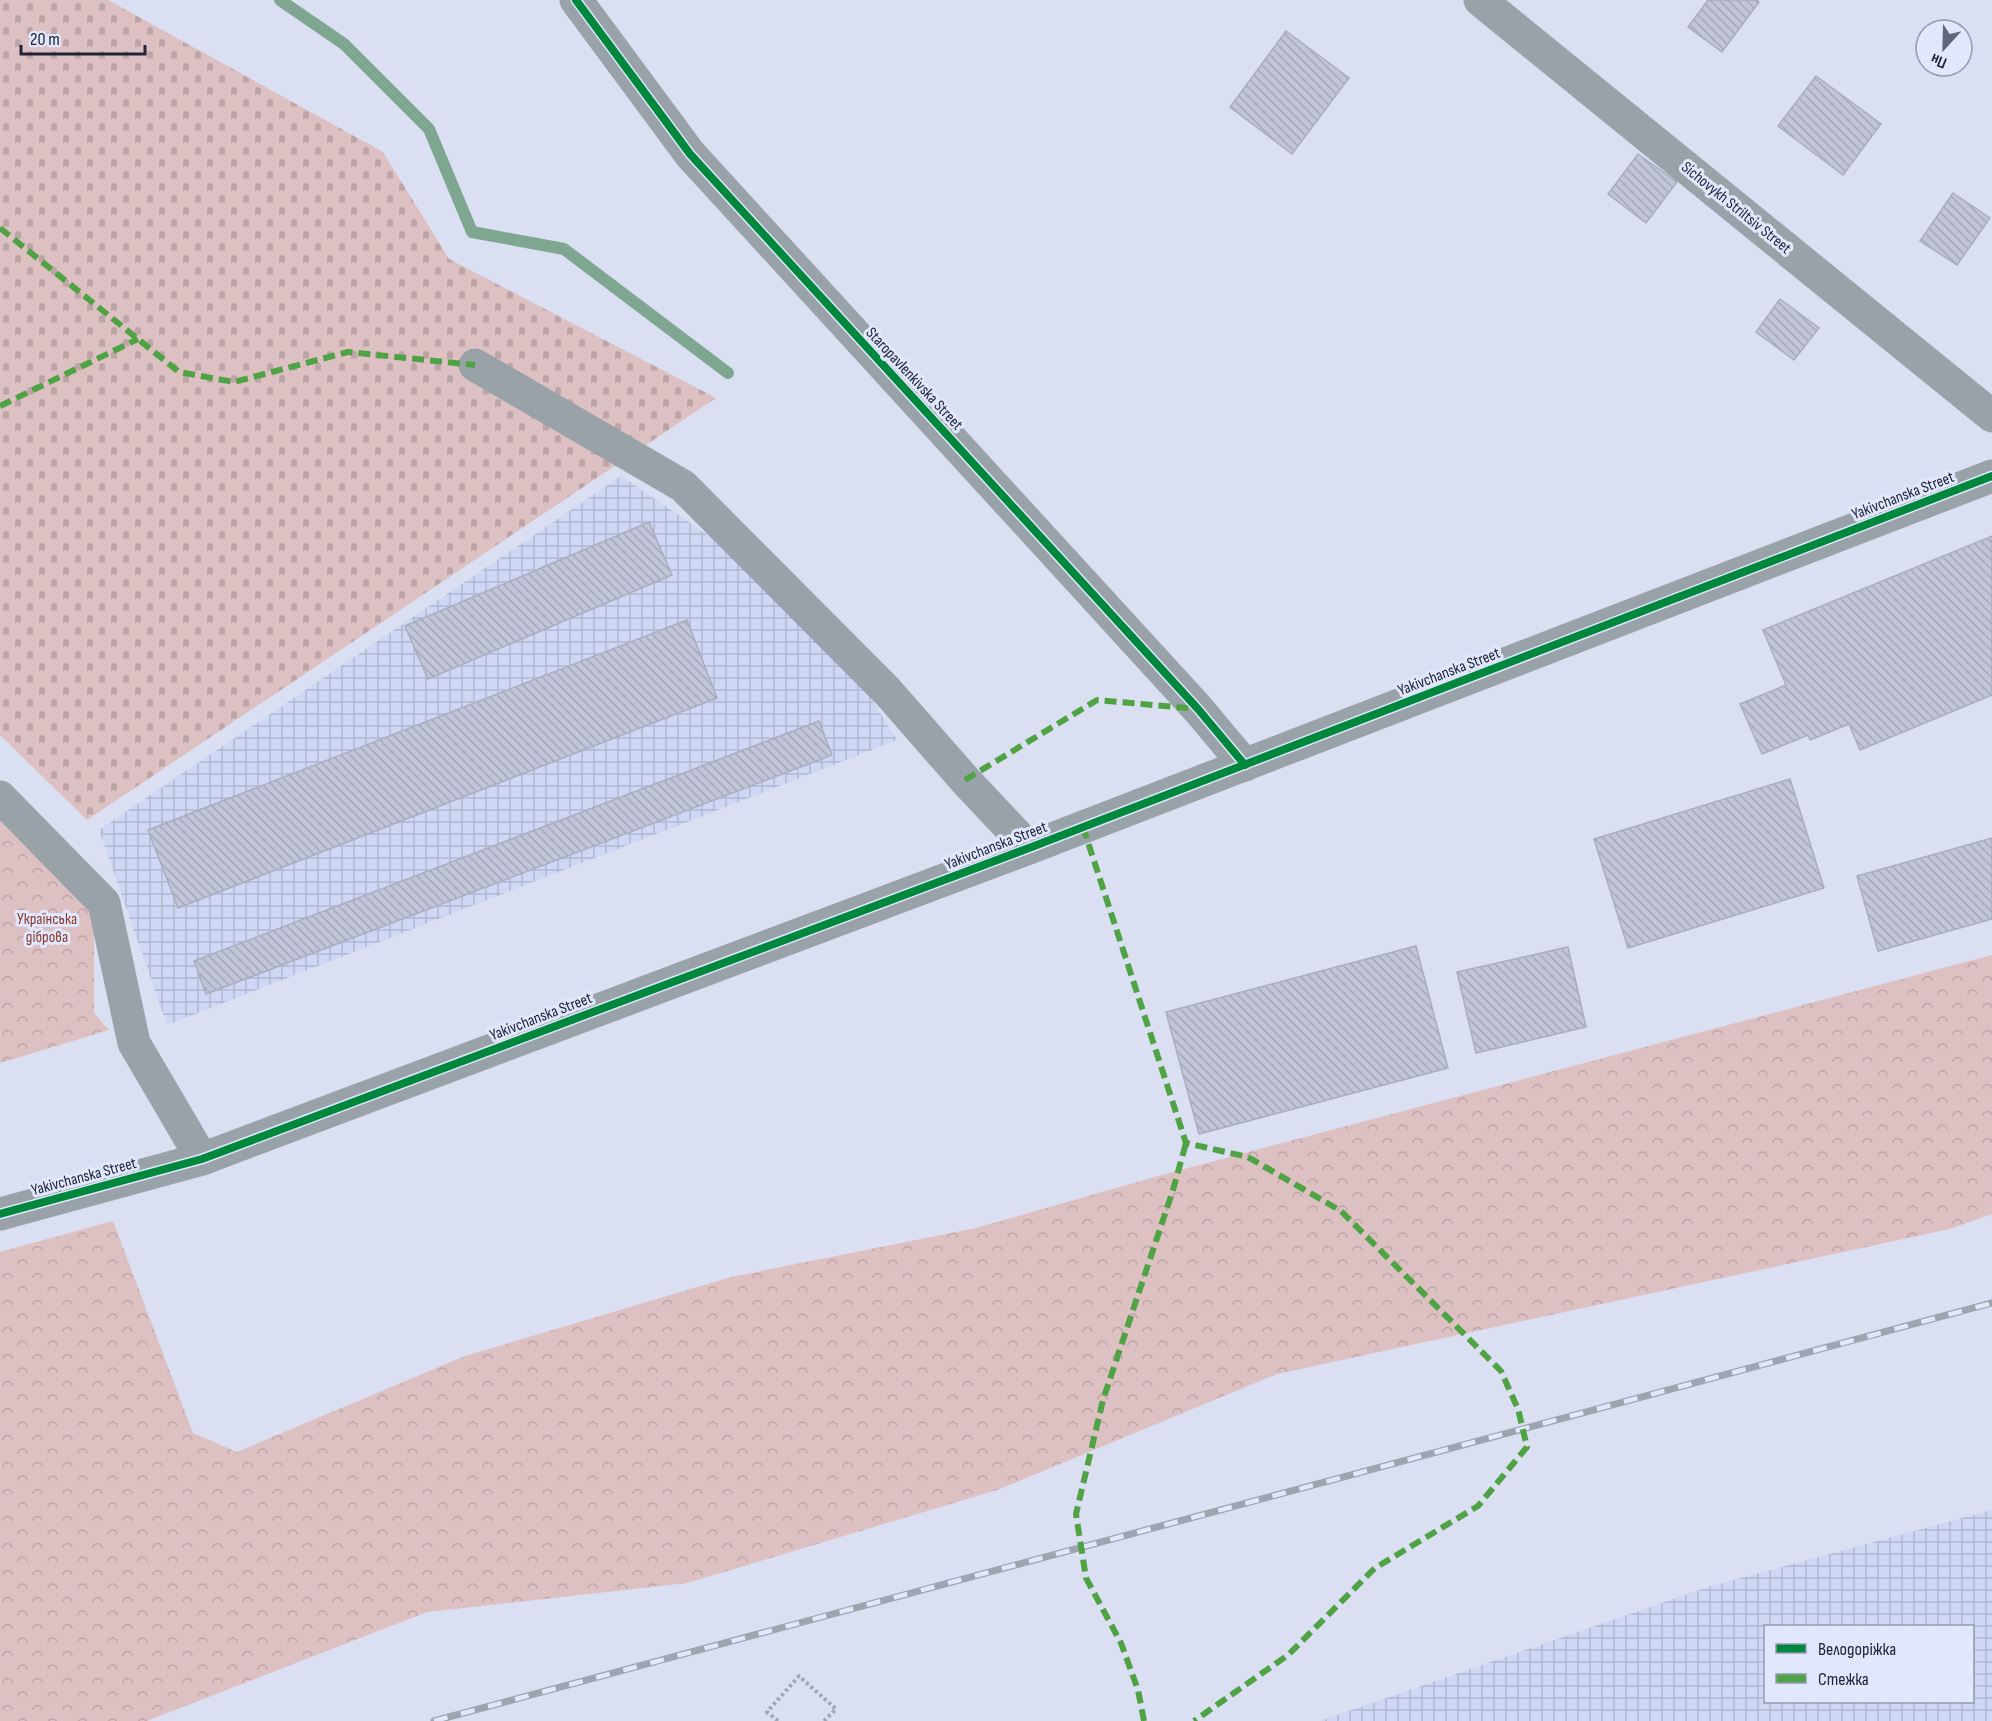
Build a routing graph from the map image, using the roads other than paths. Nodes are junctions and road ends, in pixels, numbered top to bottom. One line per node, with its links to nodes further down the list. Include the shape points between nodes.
1 (576, 0): 6 (street, Staropavlenkivska Street, via 690,154)
2 (1480, 0): 4 (street, Sichovykh Striltsiv Street)
3 (476, 365): 8 (street, via 683,486 888,692)
4 (1992, 416)
5 (1992, 476): 6 (street, Yakivchanska Street)
6 (1245, 765): 8 (street, Yakivchanska Street)
7 (0, 797): 9 (street, via 104,903 134,1043)
8 (1029, 848): 9 (street, Yakivchanska Street)
9 (202, 1159): 10 (street, Yakivchanska Street)
10 (0, 1214)

